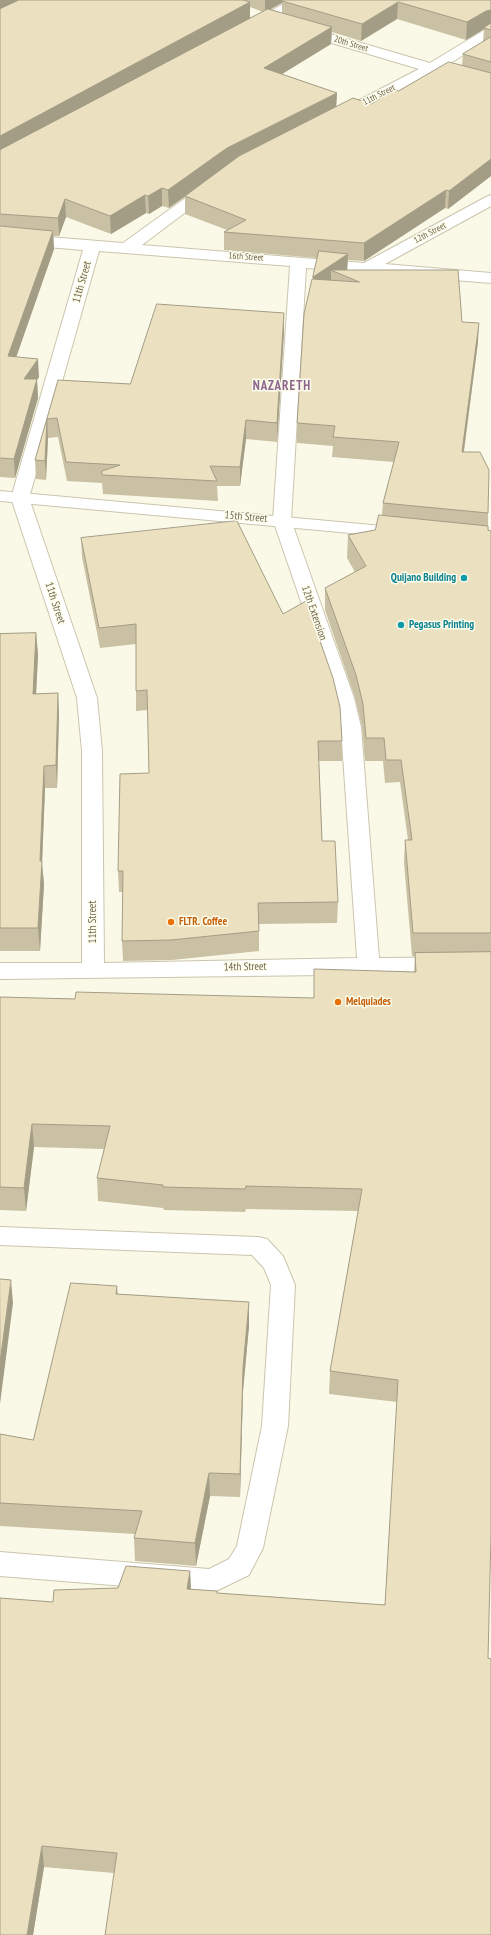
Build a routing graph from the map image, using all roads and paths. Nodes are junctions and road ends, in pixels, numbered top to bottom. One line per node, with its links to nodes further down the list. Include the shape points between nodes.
1 (301, 0): 3 (street)
2 (246, 12): 3 (street, 20th Street)
3 (267, 19): 5 (street); 6 (street, 20th Street)
4 (491, 32): 6 (street, 11th Street)
5 (239, 34)
6 (432, 69): 7 (street, 20th Street); 8 (street, 11th Street)
7 (491, 86)
8 (325, 123)
9 (220, 179): 13 (street)
10 (491, 200): 15 (street, 12th Street)
11 (0, 238): 12 (street, 16th Street)
12 (92, 246): 13 (street, 16th Street); 18 (street, 11th Street)
13 (127, 248): 14 (street, 16th Street)
14 (298, 261): 15 (street, 16th Street); 19 (street, 12th Extension)
15 (368, 267): 16 (street, 16th Street)
16 (491, 278)
17 (0, 496): 18 (street, 15th Street)
18 (20, 498): 19 (street, 15th Street); 24 (street, 11th Street, via 87,698 92,751)
19 (282, 520): 20 (street, 15th Street); 21 (street, 12th Extension, via 352,727)
20 (421, 534)
21 (368, 964): 22 (street, 14th Street); 24 (street, 14th Street)
22 (491, 964)
23 (0, 971): 24 (street, 14th Street)
24 (94, 971)
25 (0, 1236): 26 (street, via 258,1246 274,1263 283,1284 275,1426 250,1548 239,1567 212,1581)
26 (0, 1564)

